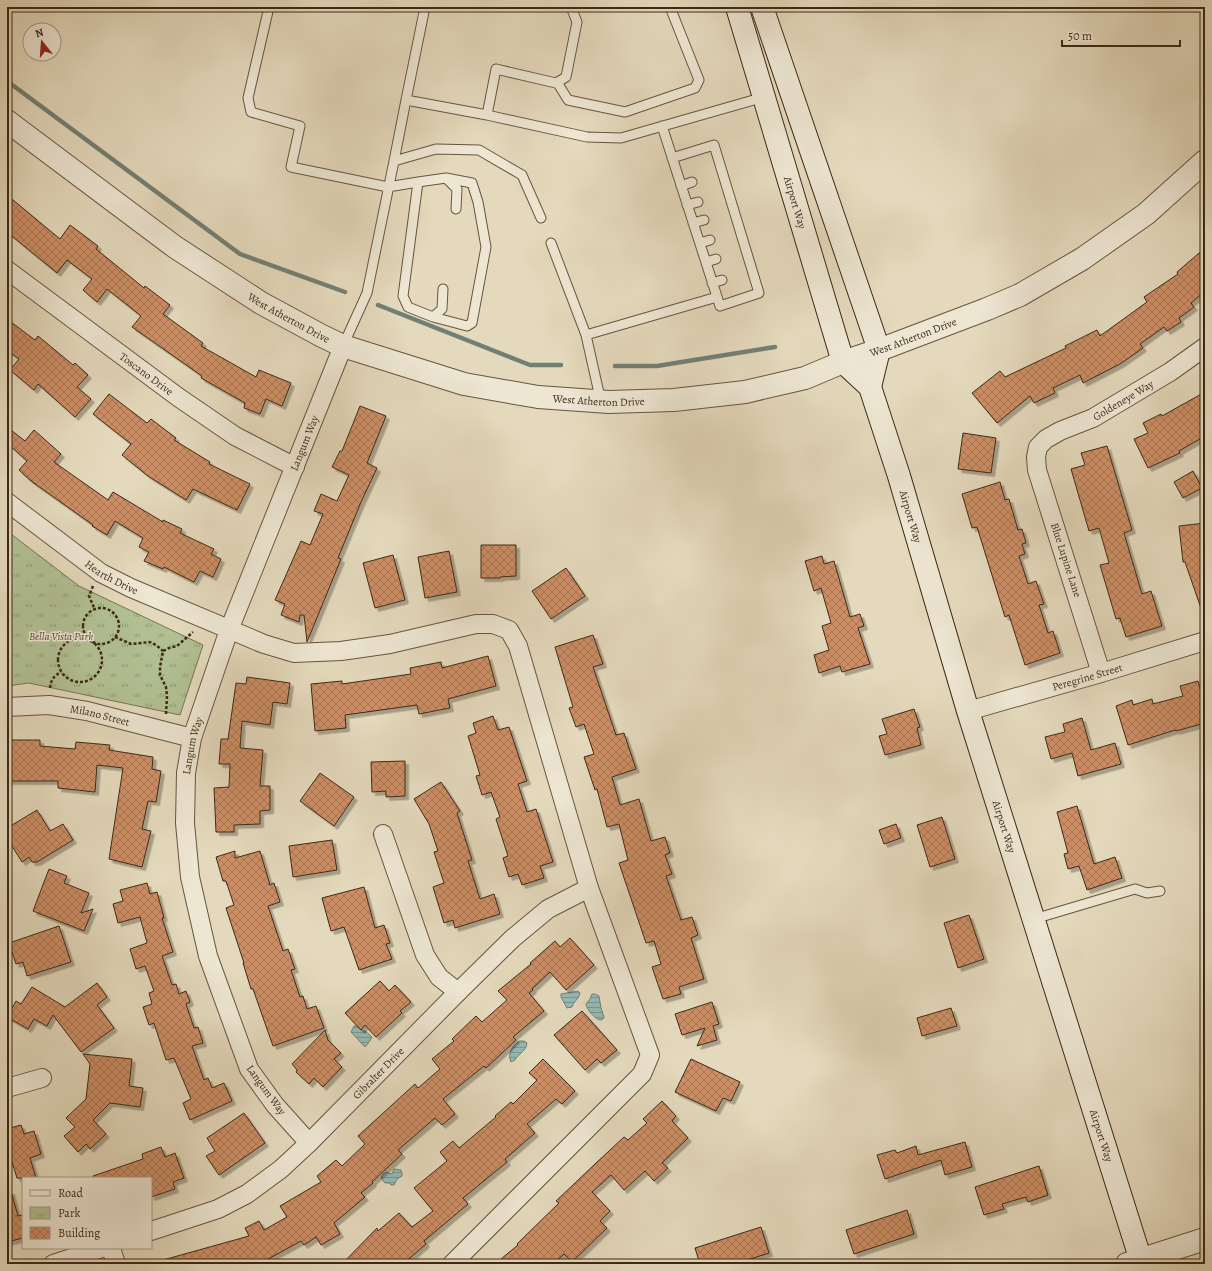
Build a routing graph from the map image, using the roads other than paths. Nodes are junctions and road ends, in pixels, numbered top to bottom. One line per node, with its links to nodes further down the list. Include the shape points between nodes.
1 (269, 7): 20 (lane, via 248,98 251,112 300,126 291,167)
2 (425, 7): 9 (lane)
3 (571, 7): 7 (lane, via 577,22 566,77)
4 (670, 7): 7 (lane, via 699,80 695,88 625,112 568,100)
5 (737, 7): 8 (main road, Airport Way)
6 (762, 7): 41 (main road)
7 (557, 82): 10 (lane, via 496,69)
8 (764, 97): 12 (lane); 42 (main road, Airport Way)
9 (406, 100): 10 (lane); 14 (lane)
10 (487, 115): 12 (lane, via 587,137 621,138)
11 (7, 121): 39 (main road, West Atherton Drive, via 174,247 261,303)
12 (662, 126): 13 (lane)
13 (672, 158): 19 (lane); 36 (lane, via 714,145 724,194 748,272 759,293 720,306)
14 (394, 161): 20 (lane); 24 (lane, via 436,149 479,150 522,175)
15 (1205, 161): 41 (main road, West Atherton Drive, via 1146,214 1082,259 1013,298)
16 (446, 178): 17 (lane); 23 (lane, via 457,189); 37 (lane, via 472,183 486,247 472,323 467,326)
17 (418, 182): 20 (lane); 37 (lane, via 403,296 408,308)
18 (692, 182): 19 (lane)
19 (681, 186): 22 (lane)
20 (388, 187): 39 (lane, via 367,293)
21 (698, 202): 22 (lane)
22 (687, 205): 26 (lane)
23 (456, 209)
24 (541, 218)
25 (704, 220): 26 (lane)
26 (693, 223): 29 (lane)
27 (710, 240): 29 (lane)
28 (551, 243): 38 (lane)
29 (700, 243): 31 (lane)
30 (716, 259): 31 (lane)
31 (706, 262): 34 (lane)
32 (7, 270): 46 (street, Toscano Drive, via 178,397 235,436)
33 (722, 280): 34 (lane)
34 (712, 283): 36 (lane)
35 (443, 289): 37 (lane, via 442,309)
36 (717, 297): 38 (lane)
37 (433, 318)
38 (586, 335): 44 (lane)
39 (343, 346): 44 (main road, West Atherton Drive, via 464,384 538,397); 46 (street, Langum Way)
40 (1205, 347): 45 (street, Goldeneye Way, via 1170,372 1093,418 1060,431)
41 (879, 350): 42 (main road, West Atherton Drive); 43 (main road)
42 (843, 362): 43 (main road, Airport Way); 44 (main road, West Atherton Drive, via 805,378 745,392 674,400)
43 (870, 387): 52 (main road, Airport Way)
44 (600, 402)
45 (1038, 447): 50 (street, Blue Lupine Lane, via 1037,470)
46 (295, 467): 48 (street, Langum Way)
47 (7, 502): 48 (street, Hearth Drive, via 101,573)
48 (229, 630): 53 (street, Langum Way); 55 (street, Hearth Drive, via 294,653 341,651 390,644 476,624 493,624 509,630 518,646)
49 (1205, 641): 50 (street, Peregrine Street)
50 (1101, 673): 52 (street, Peregrine Street)
51 (7, 707): 53 (street, Milano Street, via 49,705)
52 (968, 711): 57 (main road, Airport Way)
53 (192, 738): 61 (street, Langum Way, via 186,773 185,822 190,877 208,956 249,1069)
54 (383, 834): 58 (street, via 425,955 439,977)
55 (589, 888): 58 (street, Gibralter Drive, via 548,909 513,938); 69 (street, Hearth Drive, via 650,1055 642,1074)
56 (1160, 891): 57 (lane, via 1148,893 1135,889)
57 (1034, 919): 66 (main road, Airport Way)
58 (458, 992): 61 (street, Gibralter Drive)
59 (42, 1078): 60 (street)
60 (7, 1088)
61 (309, 1143): 62 (street, Gibralter Drive, via 281,1169 247,1194 218,1209)
62 (152, 1231)
63 (1205, 1239): 66 (main road)
64 (99, 1249): 67 (street)
65 (111, 1249): 68 (street)
66 (1137, 1263)
67 (54, 1264)
68 (116, 1264)
69 (452, 1264)

